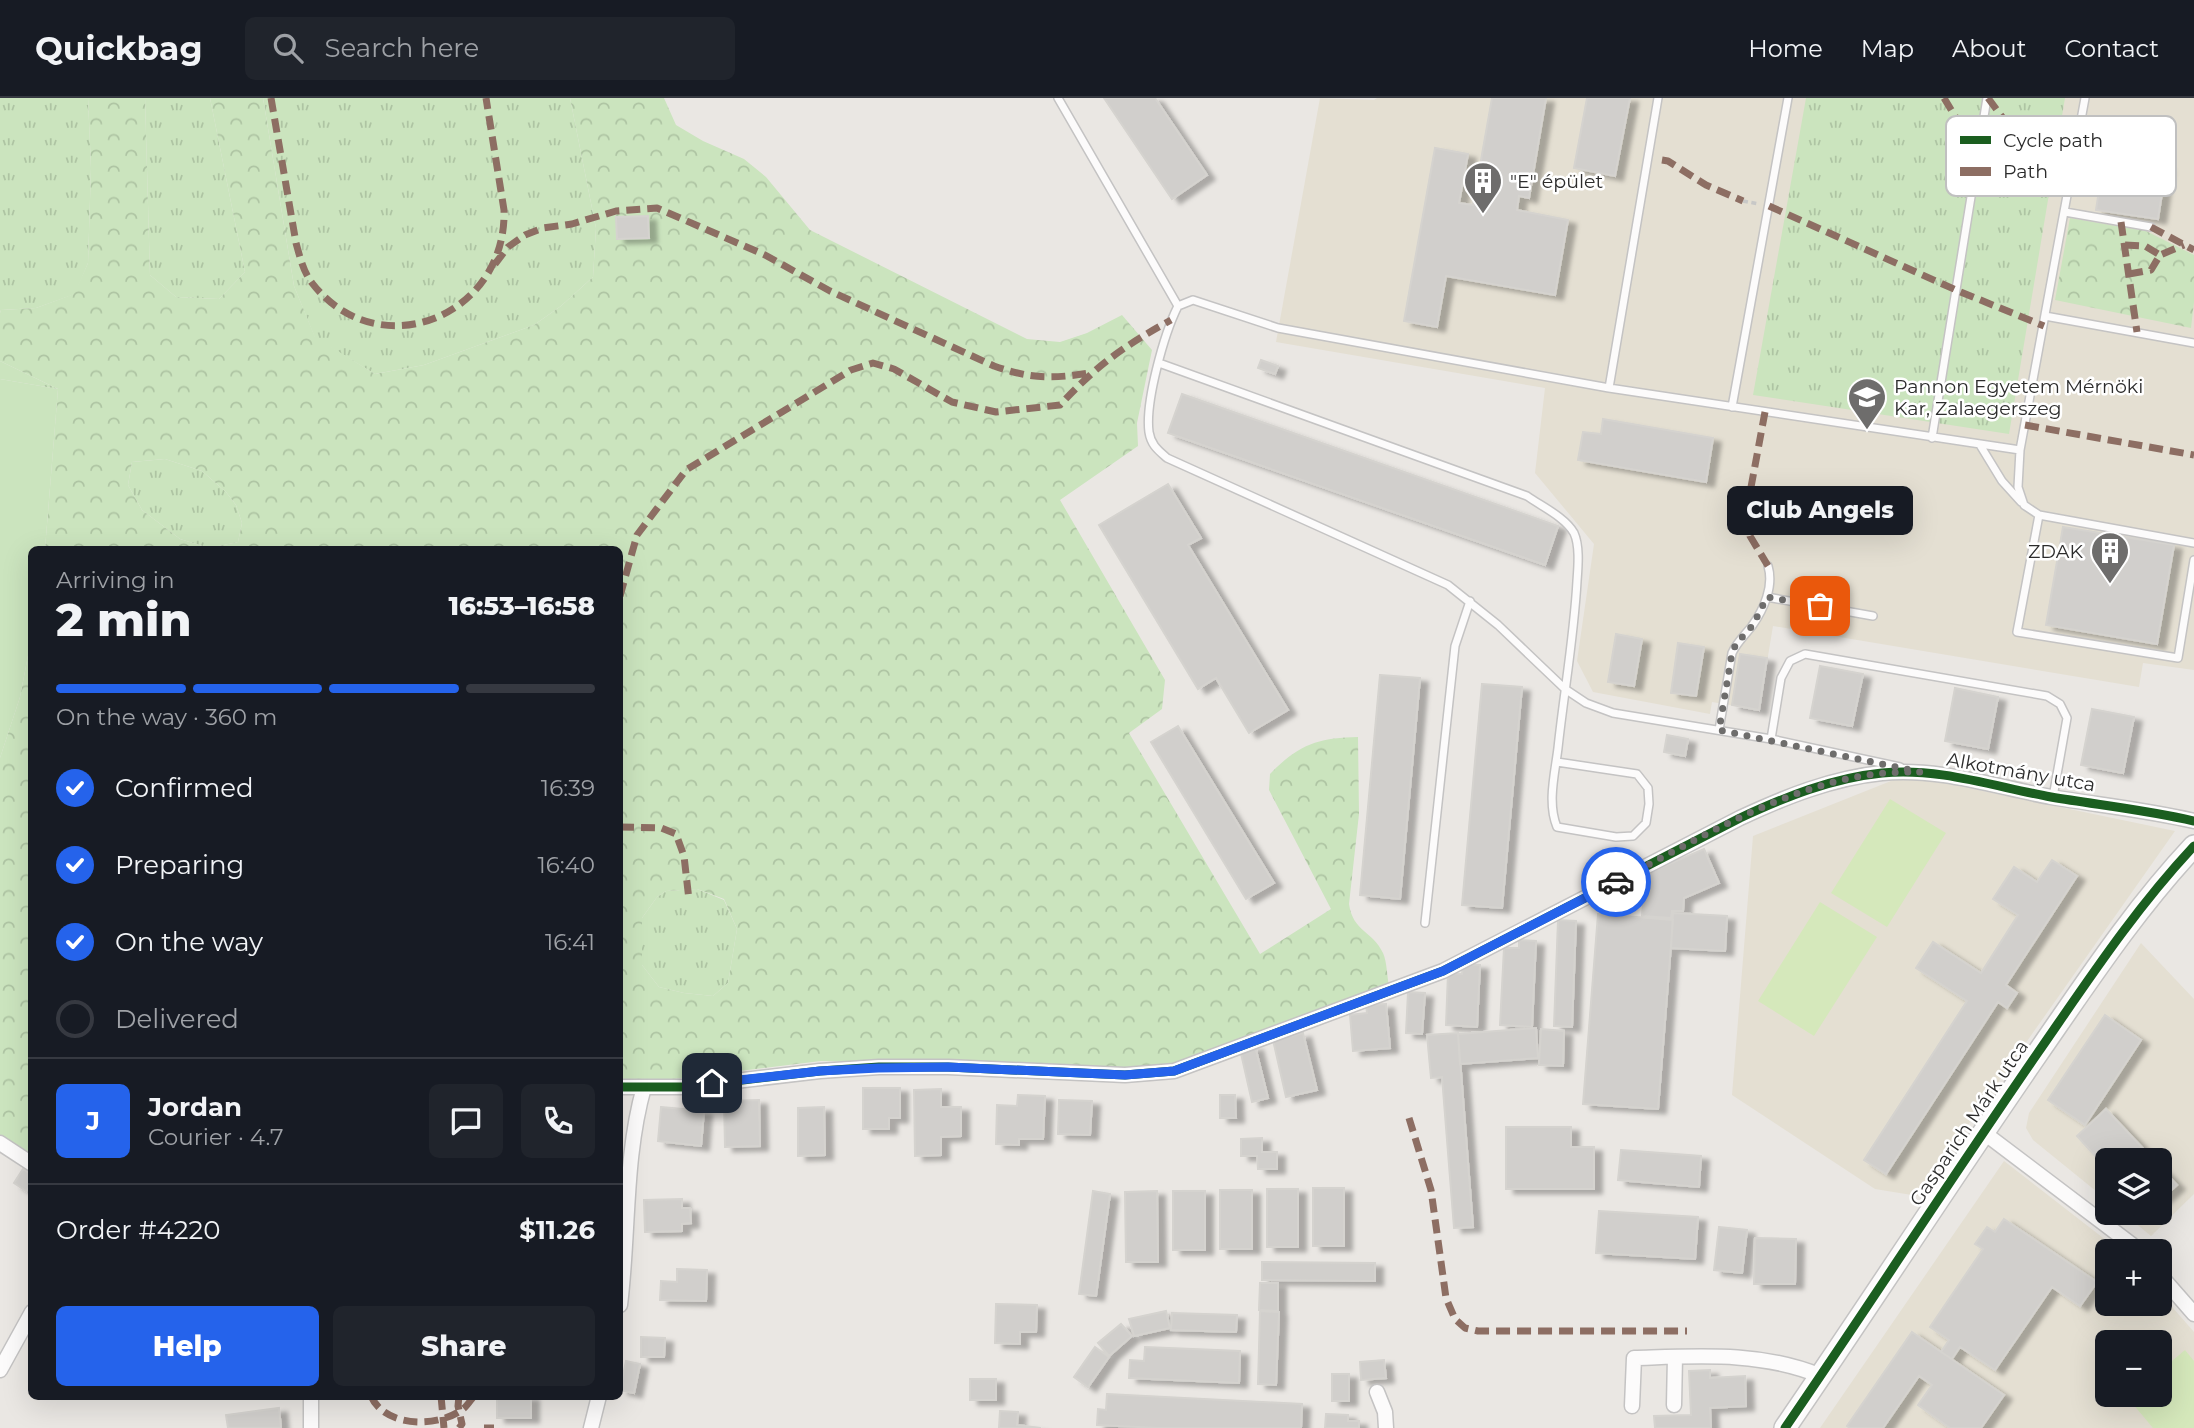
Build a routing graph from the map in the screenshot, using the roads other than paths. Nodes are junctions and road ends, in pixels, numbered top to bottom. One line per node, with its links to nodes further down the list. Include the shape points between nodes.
1 (1058, 98): 12 (lane)
2 (1658, 98): 16 (lane)
3 (1788, 98): 17 (lane)
4 (1987, 98): 6 (lane)
5 (2085, 98): 7 (lane)
6 (1984, 116)
7 (2082, 116)
8 (1971, 196): 18 (lane)
9 (2068, 196): 10 (lane)
10 (2065, 212): 11 (lane); 13 (lane)
11 (2151, 227)
12 (1178, 306): 15 (lane); 16 (lane, via 1193,300 1278,328)
13 (2045, 316): 14 (lane); 20 (lane)
14 (2194, 342)
15 (1158, 363): 27 (lane, via 1149,433 1154,447 1167,458 1422,571); 29 (lane, via 1527,496 1559,518 1573,533 1578,562)
16 (1609, 388): 17 (lane)
17 (1732, 407): 18 (lane)
18 (1932, 438): 19 (lane)
19 (1980, 445): 20 (lane); 21 (lane, via 2002,481)
20 (2020, 450): 21 (lane, via 2018,487)
21 (2024, 505): 22 (lane)
22 (2039, 515): 23 (lane); 24 (lane, via 2017,632 2178,658)
23 (2194, 543)
24 (2194, 560)
25 (1768, 566): 26 (lane)
26 (1767, 597): 28 (lane); 30 (lane, via 1732,653)
27 (1470, 601): 29 (lane); 37 (lane, via 1455,646)
28 (1873, 615)
29 (1564, 689): 30 (lane, via 1613,713); 32 (lane)
30 (1719, 730): 31 (lane)
31 (1771, 739): 33 (lane); 34 (lane, via 1781,678 1790,661 1805,654 2047,696 2060,704 2067,718)
32 (1556, 762): 32 (lane, via 1551,813 1557,827 1616,837 1633,835 1646,823 1648,788 1637,774)
33 (1920, 772): 34 (street, Alkotmány utca); 39 (street, Alkotmány utca, via 1852,777 1779,800 1443,971 1174,1071 1125,1075 878,1068)
34 (2053, 797): 35 (street, Alkotmány utca)
35 (2194, 821)
36 (2194, 846): 40 (street, Gasparich Márk utca, via 2116,940)
37 (1425, 923)
38 (623, 1087): 39 (street, Alkotmány utca)
39 (644, 1087): 44 (street, via 631,1156)
40 (1983, 1132): 43 (street); 50 (street, Gasparich Márk utca)
41 (0, 1143): 42 (street)
42 (28, 1161)
43 (2124, 1239)
44 (623, 1277)
45 (2172, 1289): 46 (street)
46 (2194, 1314)
47 (28, 1319): 49 (street)
48 (1675, 1357): 50 (street, via 1740,1356); 54 (street); 55 (street, via 1634,1358)
49 (0, 1370)
50 (1821, 1376): 59 (street, Gasparich Márk utca)
51 (1377, 1392): 58 (street)
52 (311, 1400): 56 (street)
53 (598, 1400): 57 (street)
54 (1674, 1405)
55 (1632, 1406)
56 (311, 1428)
57 (591, 1428)
58 (1386, 1428)
59 (1785, 1428)

